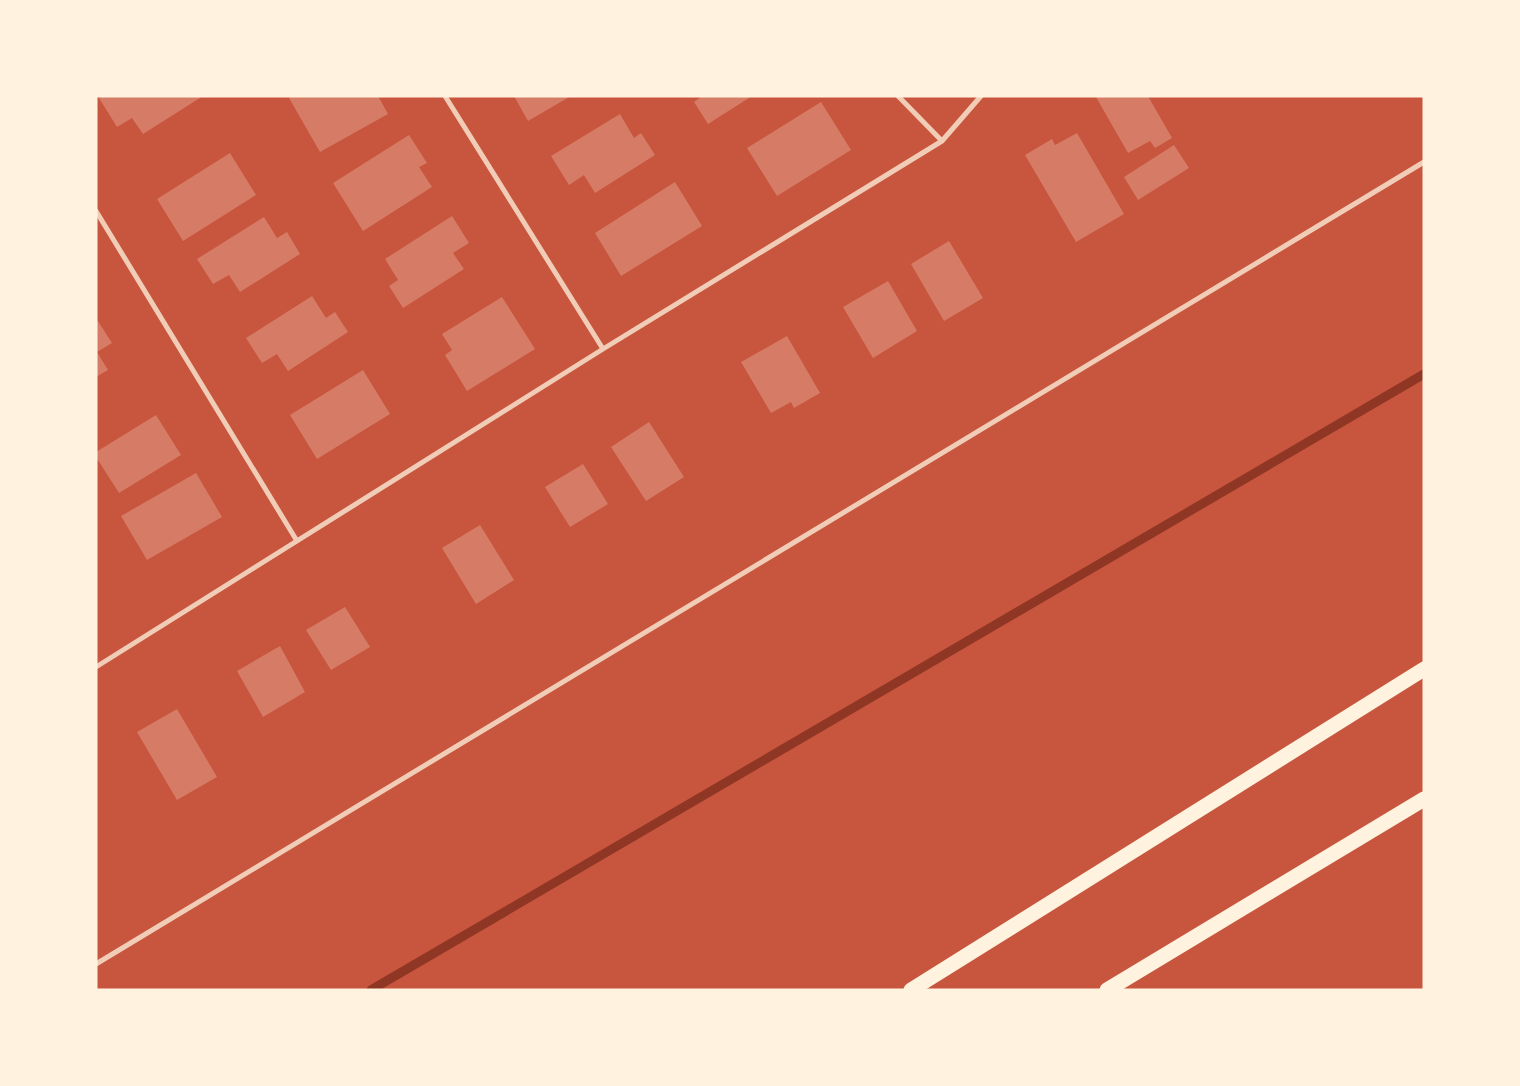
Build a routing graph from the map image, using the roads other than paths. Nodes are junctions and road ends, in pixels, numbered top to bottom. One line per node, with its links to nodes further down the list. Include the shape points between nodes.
1 (445, 96): 7 (street)
2 (898, 96): 4 (street)
3 (981, 96): 4 (street)
4 (942, 141): 7 (street)
5 (1424, 162): 12 (street)
6 (96, 211): 8 (street)
7 (603, 349): 8 (street)
8 (297, 541): 9 (street)
9 (96, 666)
10 (1424, 669): 13 (highway)
11 (1424, 799): 14 (highway)
12 (96, 964)
13 (912, 990)
14 (1107, 990)

